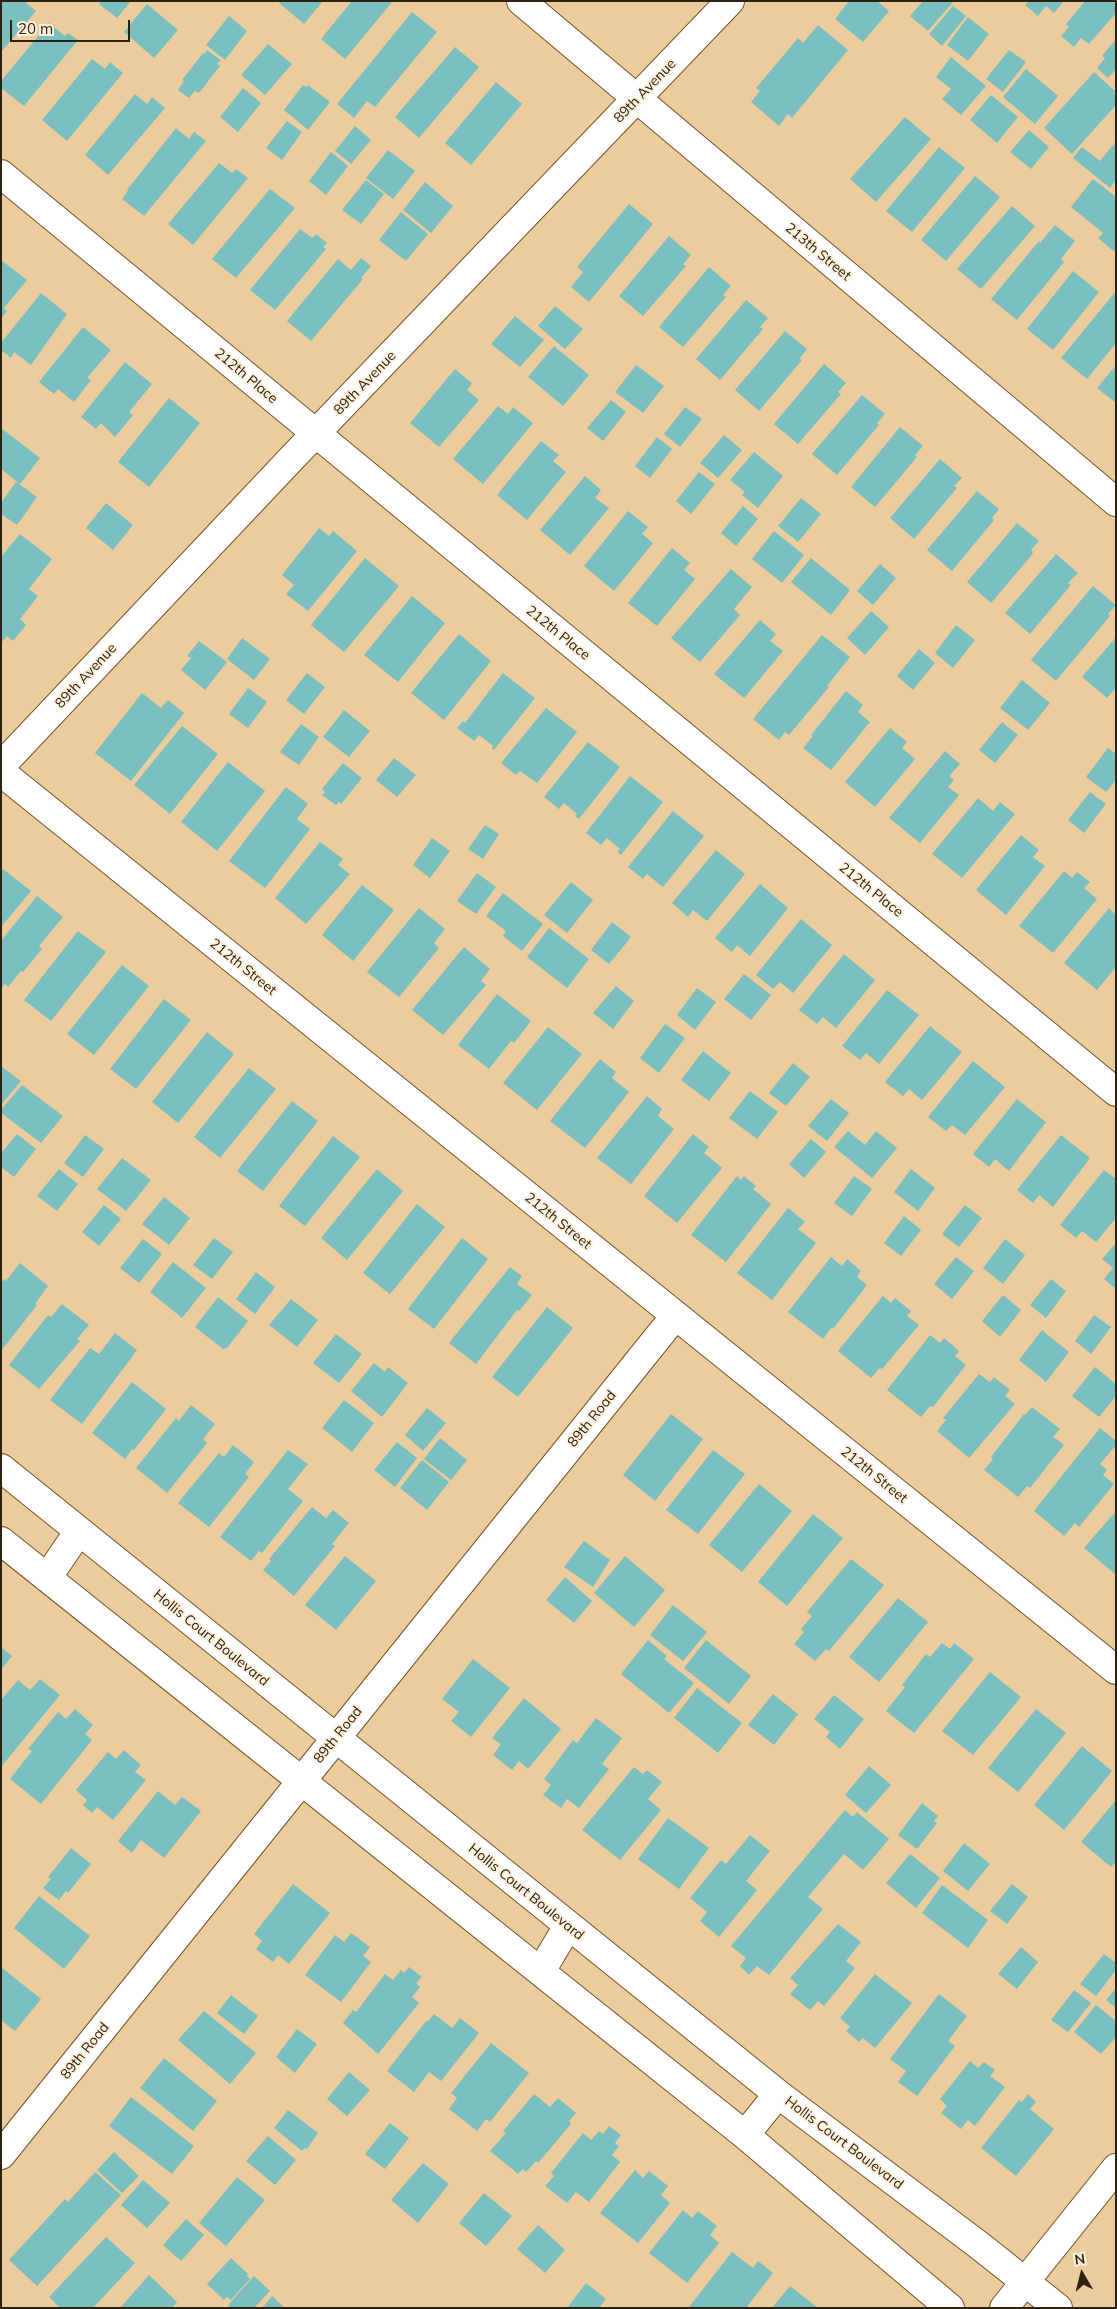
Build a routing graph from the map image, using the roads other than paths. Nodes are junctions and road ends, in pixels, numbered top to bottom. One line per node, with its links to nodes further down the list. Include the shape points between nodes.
1 (521, 1): 3 (street, 213th Street)
2 (730, 1): 3 (street, 89th Avenue)
3 (637, 99): 5 (street, 89th Avenue); 6 (street, 213th Street)
4 (1, 174): 5 (street, 212th Place)
5 (316, 434): 7 (street, 89th Avenue); 9 (street, 212th Place)
6 (1116, 502)
7 (1, 766)
8 (1, 772): 10 (street, 212th Street)
9 (1116, 1092)
10 (675, 1316): 15 (street, 212th Street); 16 (street, 89th Road)
11 (1, 1468): 12 (street, Hollis Court Boulevard)
12 (79, 1531): 14 (street); 16 (street, Hollis Court Boulevard)
13 (1, 1540): 14 (street)
14 (47, 1578): 17 (street)
15 (1116, 1670)
16 (336, 1738): 17 (street, 89th Road); 18 (street, Hollis Court Boulevard)
17 (301, 1781): 19 (street); 22 (street, 89th Road)
18 (568, 1926): 19 (street); 20 (street, Hollis Court Boulevard)
19 (541, 1970): 21 (street)
20 (778, 2094): 21 (street); 24 (street, Hollis Court Boulevard)
21 (745, 2135): 25 (street)
22 (1, 2155)
23 (1116, 2168): 24 (street)
24 (1025, 2281): 26 (street); 27 (street, Hollis Court Boulevard)
25 (950, 2308)
26 (1004, 2308)
27 (1058, 2308)

